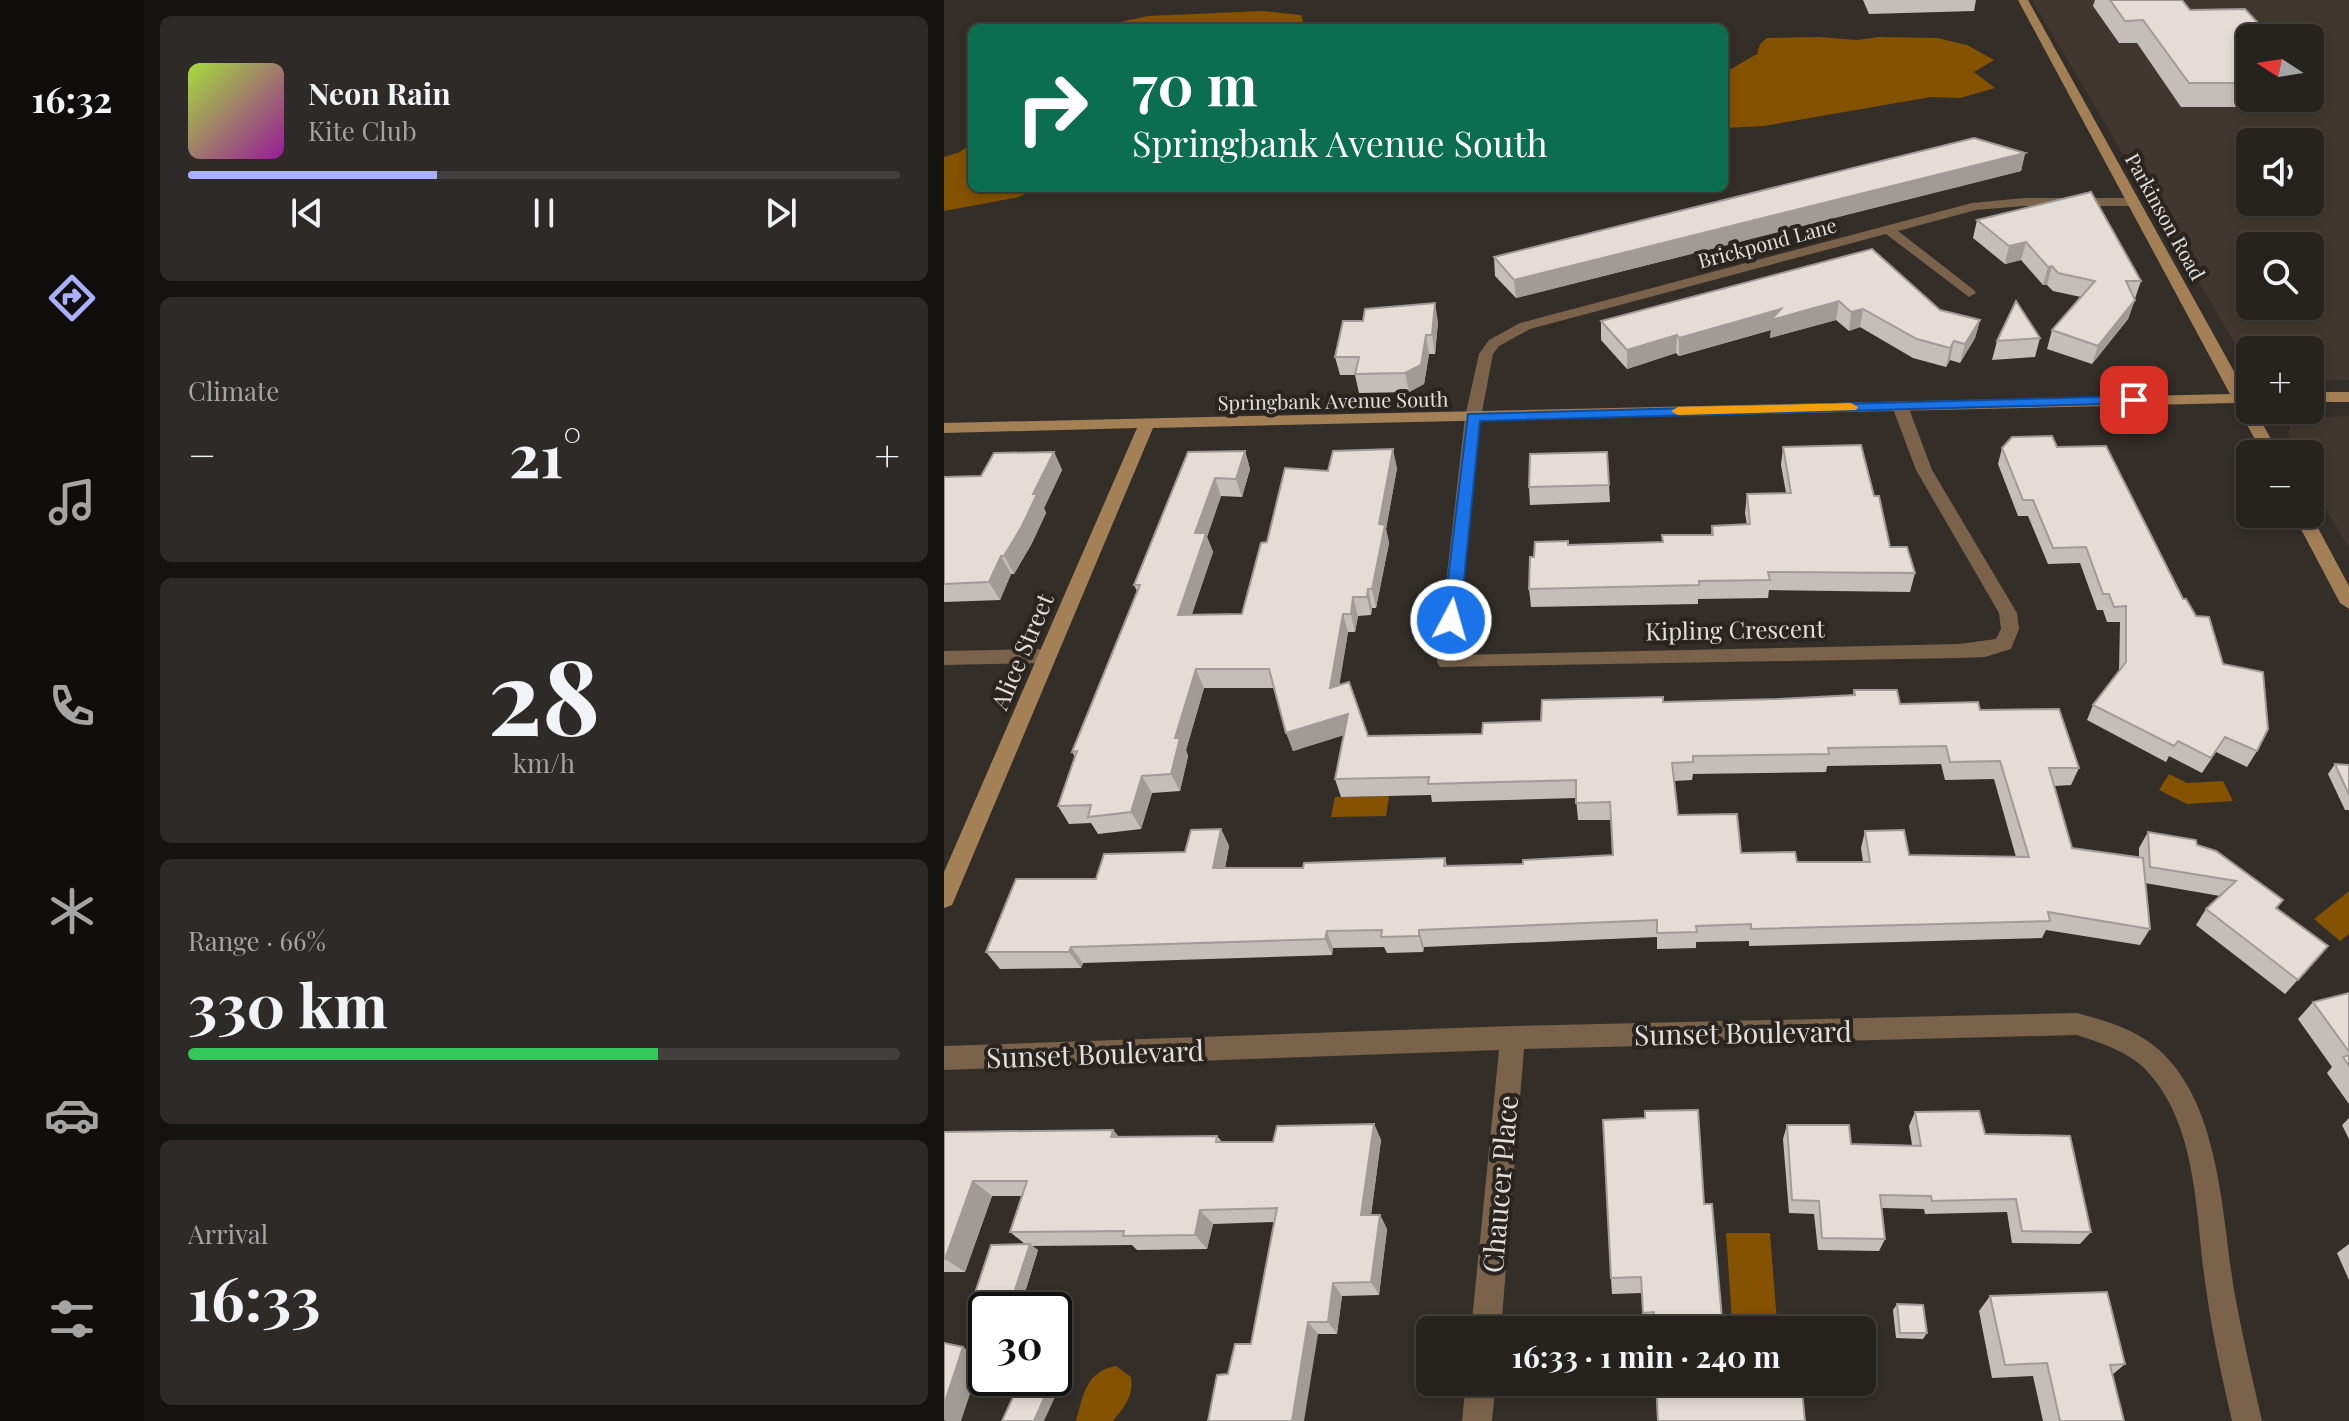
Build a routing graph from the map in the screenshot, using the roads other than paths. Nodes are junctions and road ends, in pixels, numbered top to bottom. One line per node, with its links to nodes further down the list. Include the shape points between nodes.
1 (2023, 0): 2 (main road, Parkinson Road)
2 (2133, 202): 3 (street, Brickpond Lane, via 1998,203); 5 (main road, Parkinson Road)
3 (1890, 231): 4 (street); 10 (street, Brickpond Lane, via 1521,327 1486,354)
4 (1969, 293)
5 (2236, 381)
6 (2324, 397): 7 (main road)
7 (2349, 397)
8 (2236, 398): 9 (main road, Springbank Avenue South)
9 (1900, 406): 10 (main road, Springbank Avenue South); 10 (street, Kipling Crescent, via 1924,470 2008,613 2010,629 2004,644 1959,651 1447,662)
10 (1473, 417): 11 (main road, Springbank Avenue South)
11 (1147, 424): 12 (main road, Springbank Avenue South); 15 (main road, Alice Street)
12 (944, 428)
13 (2309, 528): 14 (main road)
14 (2349, 603)
15 (1047, 656): 16 (street); 17 (main road, Alice Street)
16 (944, 658)
17 (944, 898)
18 (1513, 1038): 19 (street, Sunset Boulevard); 20 (street, Chaucer Place); 23 (street, Sunset Boulevard, via 2077,1024 2104,1028 2128,1040 2157,1060 2176,1087 2195,1131 2226,1328)
19 (944, 1058)
20 (1487, 1316)
21 (1480, 1396): 22 (street)
22 (1477, 1421)
23 (2247, 1421)

